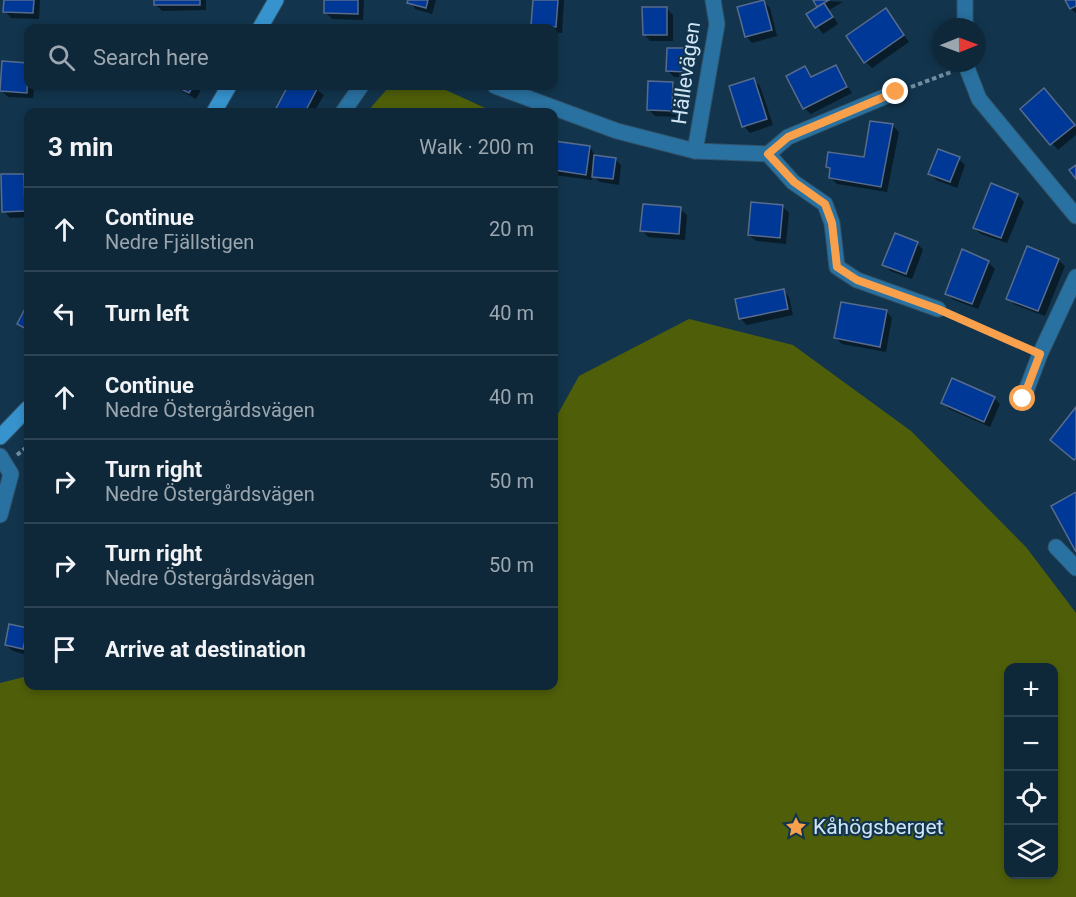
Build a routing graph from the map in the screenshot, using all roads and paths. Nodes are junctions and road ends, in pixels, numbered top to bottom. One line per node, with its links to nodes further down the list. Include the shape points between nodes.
1 (276, 0): 5 (street)
2 (713, 0): 16 (street, Hällevägen, via 717,24)
3 (964, 0): 4 (street)
4 (965, 18)
5 (262, 24)
6 (947, 72): 11 (path)
7 (968, 72): 18 (street, via 979,99)
8 (227, 90): 12 (street)
9 (358, 90): 13 (street)
10 (506, 90): 14 (street)
11 (896, 92): 17 (street, via 788,137)
12 (216, 108)
13 (346, 108)
14 (555, 108)
15 (558, 109): 16 (street, via 617,131)
16 (695, 152): 17 (street)
17 (768, 154): 20 (street, via 794,182 825,204 832,223 837,267 857,280)
18 (1076, 216)
19 (1076, 277): 21 (street)
20 (938, 309): 21 (path)
21 (1040, 354): 22 (street)
22 (1023, 399)
23 (24, 412): 24 (street)
24 (0, 436)
25 (0, 456): 26 (street, via 11,474)
26 (0, 515)
27 (1056, 547): 28 (street)
28 (1076, 568)

